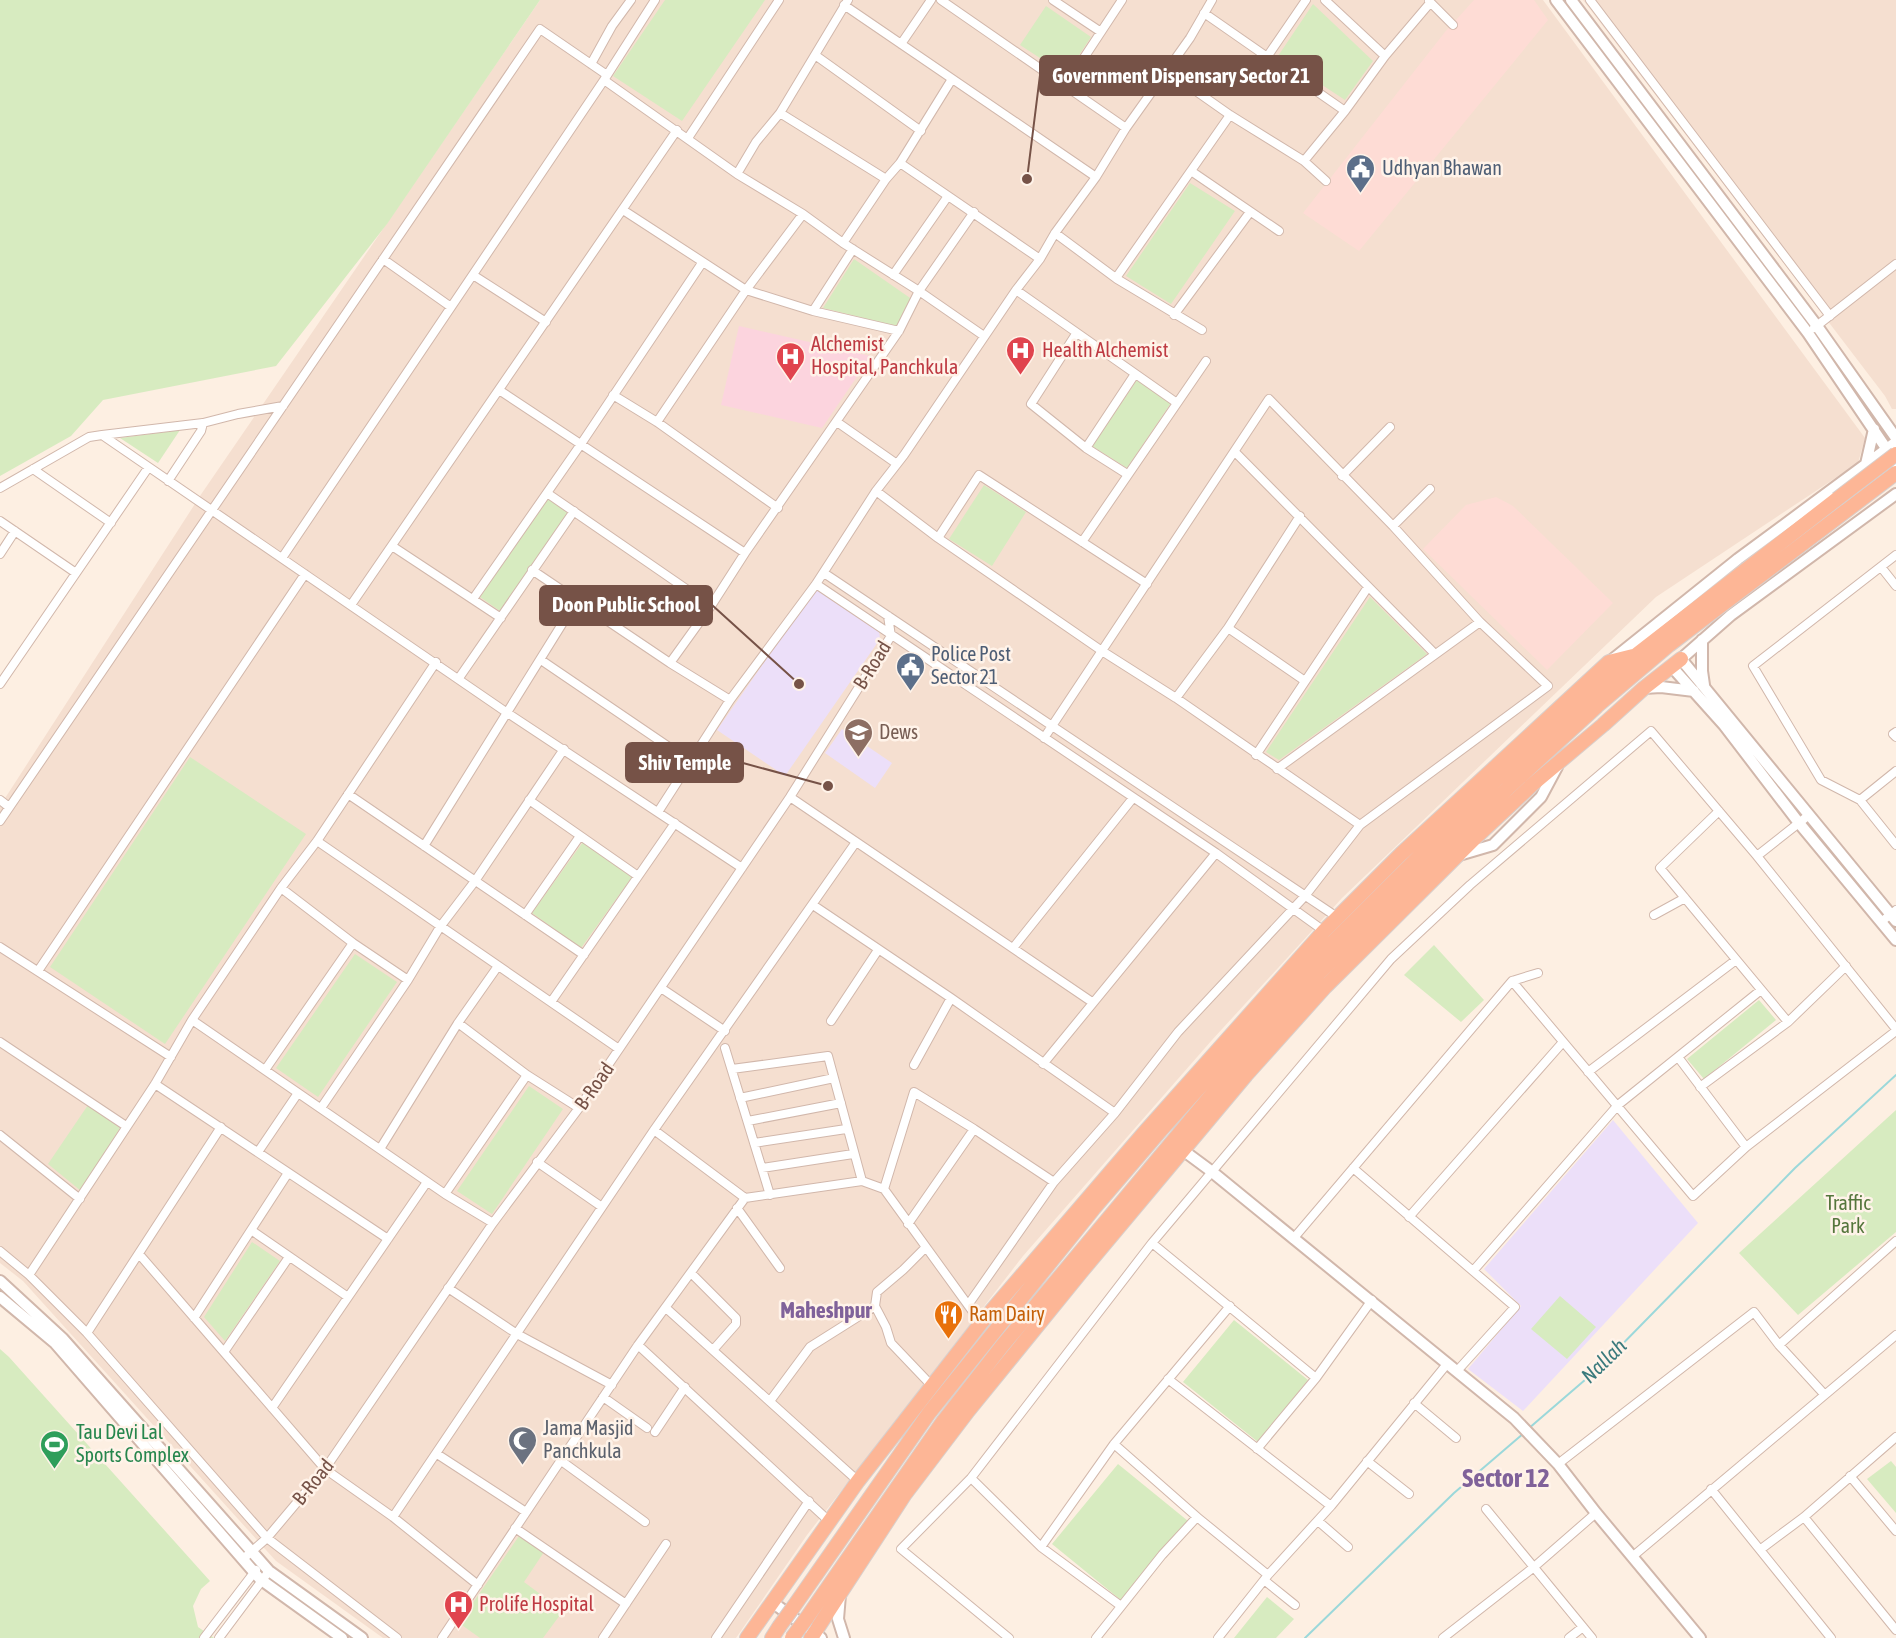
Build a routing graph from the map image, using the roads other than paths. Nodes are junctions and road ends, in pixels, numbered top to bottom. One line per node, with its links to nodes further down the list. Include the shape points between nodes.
1 (632, 0): 23 (street)
2 (654, 0): 25 (street)
3 (779, 0): 34 (street)
4 (931, 0): 19 (street)
5 (941, 0): 27 (street)
6 (1053, 0): 18 (street)
7 (1122, 0): 18 (street)
8 (1212, 0): 16 (street)
9 (1306, 0): 22 (street)
10 (1325, 0): 21 (street)
11 (1556, 0): 66 (street)
12 (1570, 0): 66 (street)
13 (1590, 0): 64 (street)
14 (1429, 1): 17 (street); 21 (street)
15 (846, 2): 19 (street); 20 (street)
16 (1204, 13): 22 (street); 24 (street)
17 (1453, 25)
18 (1101, 32): 27 (street)
19 (901, 44): 26 (street)
20 (815, 55): 29 (street); 33 (street)
21 (1385, 56): 28 (street)
22 (1267, 57): 28 (street)
23 (591, 64): 25 (street); 51 (street, via 540,29)
24 (1166, 70): 30 (street); 31 (street)
25 (605, 78): 32 (street); 55 (street)
26 (952, 78): 33 (street); 39 (street)
27 (1066, 85): 31 (street)
28 (1346, 111): 35 (street)
29 (780, 113): 38 (street); 40 (street)
30 (1230, 115): 35 (street); 37 (street)
31 (1126, 128): 39 (street)
32 (677, 130): 34 (street); 43 (street)
33 (921, 131): 36 (street)
34 (688, 138): 38 (street)
35 (1304, 161): 41 (street)
36 (900, 164): 40 (street); 42 (street)
37 (1191, 171): 45 (street); 57 (street)
38 (737, 174): 46 (street)
39 (1096, 177): 48 (street)
40 (886, 179): 49 (street)
41 (1326, 181)
42 (948, 196): 44 (street); 56 (street)
43 (623, 210): 53 (street); 65 (street)
44 (975, 212): 52 (street); 60 (street)
45 (1250, 212): 47 (street); 63 (street)
46 (803, 214): 49 (street); 58 (street)
47 (1279, 231)
48 (1055, 233): 52 (street); 57 (street)
49 (843, 243): 50 (street)
50 (853, 249): 56 (street); 62 (street)
51 (383, 259): 61 (street); 76 (street)
52 (1040, 259): 59 (street)
53 (702, 262): 58 (street); 74 (street)
54 (1896, 264): 64 (street)
55 (473, 274): 61 (street); 65 (street)
56 (893, 275): 60 (street)
57 (1116, 278): 63 (street)
58 (746, 290): 62 (street); 77 (street)
59 (1016, 290): 69 (street); 70 (street)
60 (919, 291): 68 (street); 70 (street)
61 (451, 307): 119 (street)
62 (813, 311): 68 (street)
63 (1174, 315): 67 (street)
64 (1830, 316): 66 (street)
65 (546, 322): 73 (street)
66 (1812, 329): 79 (street); 82 (street)
67 (1202, 330)
68 (899, 331): 78 (street)
69 (1076, 334): 72 (street); 86 (street, via 1031,404)
70 (984, 336): 90 (street)
71 (1206, 361): 75 (street)
72 (1135, 374): 75 (street); 86 (street)
73 (500, 390): 85 (street); 115 (street)
74 (613, 395): 77 (street); 85 (street)
75 (1177, 403): 95 (street)
76 (283, 406): 80 (street); 105 (street)
77 (657, 422): 104 (street)
78 (837, 422): 90 (street); 104 (street)
79 (1891, 422): 84 (street)
80 (202, 423): 83 (street); 97 (street, via 201,431)
81 (1390, 427): 96 (street)
82 (1874, 429): 88 (street); 91 (street)
83 (102, 435): 92 (street); 93 (street, via 89,437)
84 (1896, 440): 88 (street)
85 (580, 444): 101 (street); 116 (street)
86 (1086, 448): 95 (street)
87 (1235, 452): 96 (street, via 1269,399); 107 (street); 126 (street)
88 (1891, 452): 89 (street); 91 (street); 103 (highway, bridge)
89 (1896, 463)
90 (897, 464): 100 (street)
91 (1865, 465): 111 (street)
92 (148, 468): 97 (street); 109 (street)
93 (33, 469): 98 (street); 109 (street)
94 (1896, 473): 103 (highway)
95 (1127, 474): 114 (street)
96 (1342, 476): 110 (street)
97 (168, 481): 105 (street)
98 (0, 488)
99 (1430, 489): 110 (street)
100 (876, 491): 113 (street); 123 (street)
101 (547, 493): 106 (street); 129 (street)
102 (1896, 495): 138 (street)
103 (1841, 505): 111 (highway); 161 (highway, via 1597,706)
104 (778, 507): 116 (street)
105 (212, 511): 119 (street); 171 (street)
106 (574, 511): 121 (street); 132 (street)
107 (1300, 516): 128 (street); 136 (street)
108 (0, 521): 112 (street)
109 (111, 523): 122 (street)
110 (1393, 526): 135 (street)
111 (1792, 527): 141 (highway); 144 (street, via 1738,559)
112 (15, 531): 117 (street); 122 (street)
113 (938, 538): 114 (street, via 979,475); 139 (street)
114 (1082, 542): 126 (street)
115 (392, 546): 129 (street); 131 (street)
116 (745, 553): 132 (street)
117 (0, 554)
118 (1896, 555): 120 (street)
119 (282, 558): 124 (street)
120 (1881, 567): 127 (street); 170 (street, via 1753,666 1821,780)
121 (532, 570): 130 (street); 134 (street)
122 (76, 573): 149 (street)
123 (824, 573): 125 (street); 133 (street)
124 (305, 574): 131 (street); 212 (street)
125 (816, 584): 137 (street); 153 (street)
126 (1147, 584): 139 (street)
127 (1896, 586)
128 (1368, 587): 140 (street); 148 (street)
129 (473, 599): 134 (street)
130 (577, 600): 142 (street); 145 (street)
131 (351, 605): 143 (street)
132 (711, 606): 145 (street)
133 (888, 616): 137 (street, B-Road); 155 (street)
134 (501, 618): 147 (street)
135 (1480, 622): 140 (street); 178 (street, via 1548,686)
136 (1228, 628): 148 (street); 152 (street)
137 (891, 636): 158 (street); 166 (street, B-Road)
138 (1702, 640): 146 (street); 151 (street)
139 (1102, 651): 152 (street); 155 (street)
140 (1435, 654): 163 (street)
141 (1635, 655): 144 (highway); 267 (highway, via 1497,779 1306,969)
142 (541, 660): 154 (street); 162 (street)
143 (436, 662): 147 (street); 165 (street)
144 (1609, 662): 199 (highway)
145 (670, 663): 153 (street)
146 (1677, 663): 150 (highway); 151 (street)
147 (459, 678): 154 (street)
148 (1305, 681): 160 (street)
149 (0, 684)
150 (1644, 688): 151 (street); 161 (highway, via 1603,725)
151 (1699, 689): 174 (street); 177 (street)
152 (1176, 698): 160 (street)
153 (730, 700): 162 (street)
154 (506, 712): 159 (street); 184 (street)
155 (1052, 726): 158 (street); 182 (street)
156 (1896, 732): 157 (street)
157 (1896, 737)
158 (1044, 738): 167 (street)
159 (564, 749): 169 (street); 173 (street)
160 (1256, 755): 163 (street)
161 (1552, 761): 185 (highway); 185 (street, via 1541,797 1493,845)
162 (691, 762): 173 (street)
163 (1277, 769): 178 (street)
164 (1896, 771): 170 (street)
165 (348, 794): 180 (street); 184 (street)
166 (790, 797): 181 (street); 188 (street, B-Road)
167 (1133, 798): 186 (street); 206 (street)
168 (0, 800): 171 (street)
169 (529, 800): 179 (street); 190 (street)
170 (1860, 800): 183 (street)
171 (9, 807): 175 (street)
172 (1719, 811): 187 (street); 193 (street, via 1660,868); 265 (street, via 1652,731 1470,885 1391,958)
173 (658, 812): 176 (street)
174 (1809, 815): 177 (street); 198 (street)
175 (0, 821)
176 (675, 823): 188 (street); 189 (street)
177 (1799, 823): 187 (street); 200 (street)
178 (1360, 825): 192 (street)
179 (580, 836): 189 (street); 196 (street)
180 (317, 841): 191 (street); 201 (street)
181 (856, 842): 194 (street); 206 (street)
182 (1228, 845): 186 (street); 192 (street)
183 (1896, 845)
184 (424, 846): 190 (street)
185 (1456, 850): 259 (highway, via 1325,987); 274 (highway, via 1311,982 1239,1062)
186 (1218, 855): 195 (street); 220 (street)
187 (1757, 856): 211 (street)
188 (742, 868): 216 (street, B-Road)
189 (638, 876): 208 (street)
190 (475, 881): 196 (street); 201 (street)
191 (281, 888): 204 (street); 221 (street)
192 (1305, 896): 195 (street); 199 (street)
193 (1685, 898): 197 (street); 209 (street)
194 (813, 905): 207 (street); 226 (street)
195 (1293, 909): 202 (street); 248 (street, via 1178,1032)
196 (525, 915): 208 (street)
197 (1654, 915)
198 (1894, 915): 200 (street)
199 (1337, 917): 202 (highway)
200 (1881, 922): 203 (street)
201 (440, 927): 210 (street); 214 (street)
202 (1324, 931): 267 (highway)
203 (1896, 940)
204 (353, 943): 214 (street); 236 (street)
205 (0, 947): 212 (street)
206 (1013, 948): 220 (street)
207 (878, 950): 218 (street); 222 (street)
208 (584, 955): 219 (street)
209 (1736, 960): 217 (street); 237 (street)
210 (498, 966): 219 (street); 224 (street)
211 (1846, 966): 223 (street); 225 (street)
212 (38, 971): 231 (street)
213 (1538, 973): 215 (street)
214 (408, 980): 246 (street)
215 (1512, 981): 228 (street); 264 (street)
216 (661, 988): 226 (street); 230 (street, B-Road)
217 (1761, 990): 223 (street); 232 (street)
218 (951, 998): 233 (street); 234 (street)
219 (551, 1002): 230 (street)
220 (1092, 1002): 233 (street)
221 (192, 1020): 231 (street); 236 (street)
222 (831, 1021)
223 (1788, 1022): 241 (street)
224 (458, 1023): 238 (street); 258 (street)
225 (1896, 1030): 257 (street)
226 (725, 1031): 254 (street)
227 (0, 1042): 250 (street)
228 (1563, 1042): 237 (street); 279 (street)
229 (725, 1048): 235 (street)
230 (619, 1049): 247 (street, B-Road)
231 (171, 1057): 240 (street)
232 (1678, 1057): 241 (street); 245 (street)
233 (1043, 1064): 248 (street)
234 (914, 1065)
235 (732, 1069): 239 (street, via 828,1056); 243 (street)
236 (265, 1070): 242 (street)
237 (1588, 1072): 245 (street)
238 (527, 1075): 247 (street); 272 (street)
239 (834, 1078): 243 (street); 244 (street)
240 (155, 1083): 250 (street); 251 (street)
241 (1700, 1087): 257 (street)
242 (298, 1093): 246 (street); 260 (street)
243 (740, 1098): 249 (street)
244 (841, 1103): 249 (street); 252 (street)
245 (1618, 1106): 257 (street, via 1693,1196); 292 (street)
246 (321, 1108): 258 (street)
247 (579, 1108): 262 (street, B-Road)
248 (1115, 1113): 270 (street)
249 (748, 1121): 256 (street)
250 (126, 1126): 276 (street)
251 (221, 1127): 260 (street); 289 (street)
252 (846, 1128): 256 (street); 261 (street)
253 (974, 1129): 270 (street); 271 (street, via 914,1092); 281 (street)
254 (654, 1130): 275 (street); 277 (street)
255 (0, 1135): 276 (street)
256 (754, 1143): 263 (street)
257 (1746, 1147)
258 (380, 1149): 269 (street)
259 (1184, 1151): 265 (street); 274 (highway)
260 (258, 1152): 266 (street)
261 (853, 1154): 263 (street); 268 (street)
262 (537, 1162): 277 (street); 280 (street, B-Road)
263 (762, 1168): 273 (street)
264 (1353, 1168): 279 (street); 284 (street)
265 (1211, 1171): 284 (street); 286 (street)
266 (288, 1173): 282 (street); 283 (street)
267 (1113, 1178): 305 (highway); 372 (highway, bridge, via 929,1413)
268 (862, 1181): 271 (street); 273 (street)
269 (427, 1182): 272 (street); 283 (street)
270 (1054, 1182): 300 (street)
271 (884, 1189): 281 (street)
272 (445, 1194): 280 (street)
273 (770, 1195): 275 (street)
274 (1137, 1195): 365 (highway, via 1081,1272 961,1420); 383 (highway, bridge, via 1002,1346 942,1423)
275 (744, 1198): 278 (street)
276 (80, 1199): 294 (street)
277 (602, 1207): 307 (street)
278 (737, 1208): 291 (street); 293 (street)
279 (1409, 1217): 292 (street)
280 (493, 1223): 296 (street, B-Road)
281 (908, 1224): 287 (street)
282 (251, 1230): 290 (street); 304 (street)
283 (388, 1239): 298 (street)
284 (1293, 1239): 299 (street)
285 (1896, 1241): 310 (street)
286 (1152, 1243): 302 (street); 337 (street)
287 (925, 1248): 300 (street); 301 (street, via 877,1292)
288 (0, 1251): 294 (street)
289 (139, 1254): 304 (street); 306 (street)
290 (289, 1257): 298 (street); 312 (street)
291 (780, 1268)
292 (1473, 1271): 314 (street, via 1515,1307)
293 (691, 1273): 303 (street); 311 (street, via 736,1318 736,1324)
294 (29, 1275): 306 (street)
295 (0, 1281): 359 (street, via 63,1339)
296 (448, 1288): 307 (street); 335 (street, B-Road)
297 (0, 1297): 359 (street, via 55,1343)
298 (348, 1297): 324 (street)
299 (1372, 1300): 313 (street); 315 (street)
300 (968, 1305): 305 (street)
301 (874, 1306): 318 (street, via 891,1343); 322 (street, via 810,1347)
302 (1230, 1306): 315 (street); 316 (street)
303 (666, 1308): 309 (street); 311 (street)
304 (194, 1318): 312 (street)
305 (981, 1323): 318 (highway)
306 (87, 1334): 354 (street)
307 (517, 1334): 317 (street); 331 (street)
308 (1896, 1335): 320 (street)
309 (638, 1345): 317 (street); 319 (street)
310 (1779, 1345): 320 (street); 334 (street, via 1754,1312)
311 (713, 1350): 322 (street)
312 (224, 1353): 324 (street)
313 (1447, 1364): 314 (street); 323 (street)
314 (1457, 1371): 334 (street, via 1514,1418)
315 (1317, 1378): 330 (street)
316 (1168, 1379): 329 (street); 330 (street)
317 (612, 1385): 321 (street)
318 (932, 1386): 338 (highway)
319 (685, 1388): 326 (street); 341 (street)
320 (1824, 1394): 339 (street)
321 (603, 1397): 325 (street); 332 (street)
322 (770, 1401): 338 (street)
323 (1414, 1403): 328 (street); 333 (street)
324 (272, 1408): 335 (street)
325 (646, 1428)
326 (655, 1432)
327 (1896, 1437): 336 (street)
328 (1456, 1438)
329 (1114, 1444): 347 (street); 356 (street)
330 (1257, 1449): 342 (street)
331 (437, 1454): 344 (street); 346 (street)
332 (560, 1460): 344 (street); 350 (street)
333 (1367, 1461): 340 (street); 342 (street)
334 (1558, 1464): 345 (street)
335 (325, 1469): 346 (street); 354 (street, B-Road)
336 (1850, 1476): 348 (street); 353 (street)
337 (971, 1478): 356 (street); 385 (street, via 901,1549)
338 (858, 1481): 351 (highway)
339 (1711, 1489): 358 (street); 360 (street)
340 (1409, 1494)
341 (809, 1501): 351 (street); 381 (street)
342 (1331, 1506): 349 (street)
343 (1486, 1509): 361 (street)
344 (526, 1512): 352 (street)
345 (1596, 1514): 360 (street); 361 (street)
346 (393, 1517): 364 (street)
347 (1197, 1517): 363 (street); 369 (street)
348 (1804, 1517): 358 (street); 371 (street)
349 (1318, 1521): 357 (street); 363 (street)
350 (645, 1522)
351 (830, 1522): 366 (highway)
352 (515, 1528): 364 (street); 367 (street)
353 (1896, 1531)
354 (267, 1538): 359 (street, B-Road); 378 (street)
355 (666, 1544): 367 (street)
356 (1041, 1546): 369 (street)
357 (1348, 1547)
358 (1761, 1549): 392 (street)
359 (247, 1556): 362 (street)
360 (1632, 1557): 391 (street)
361 (1534, 1567): 370 (street); 388 (street)
362 (262, 1572): 374 (street); 375 (street); 376 (street); 377 (street)
363 (1266, 1577): 368 (street); 387 (street)
364 (478, 1585): 379 (street)
365 (840, 1594): 373 (highway); 384 (street, via 838,1619)
366 (772, 1602): 373 (street); 382 (highway)
367 (626, 1604): 380 (street)
368 (1295, 1605)
369 (1121, 1606): 386 (street)
370 (1583, 1627): 389 (street); 390 (street)
371 (1896, 1630)
372 (776, 1633)
373 (815, 1636)
374 (204, 1638)
375 (219, 1638)
376 (342, 1638)
377 (362, 1638)
378 (397, 1638)
379 (442, 1638)
380 (603, 1638)
381 (716, 1638)
382 (747, 1638)
383 (792, 1638)
384 (844, 1638)
385 (1009, 1638)
386 (1096, 1638)
387 (1218, 1638)
388 (1443, 1638)
389 (1569, 1638)
390 (1592, 1638)
391 (1700, 1638)
392 (1832, 1638)

